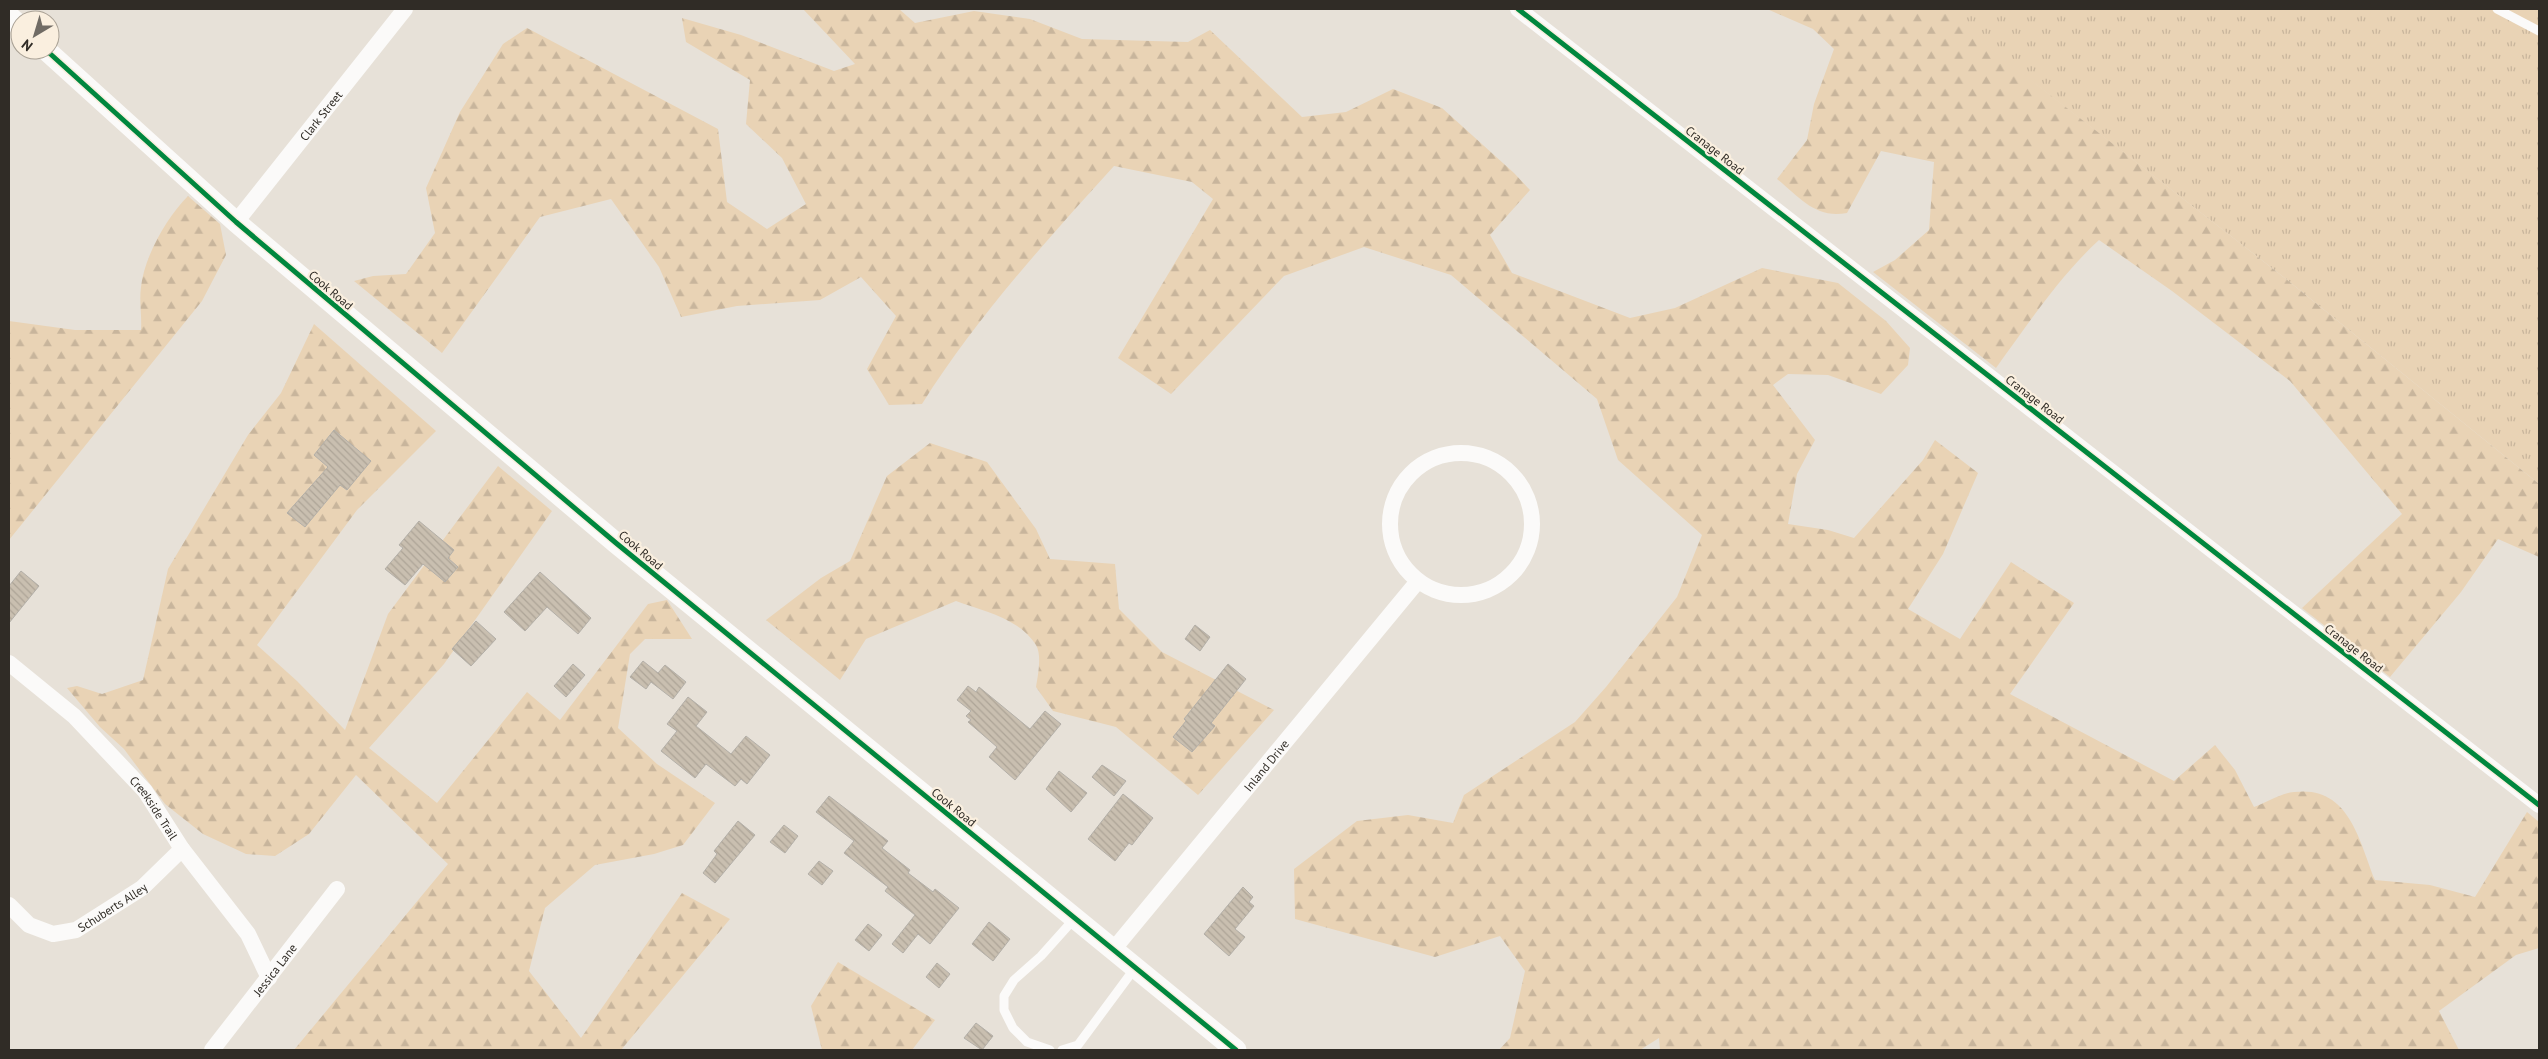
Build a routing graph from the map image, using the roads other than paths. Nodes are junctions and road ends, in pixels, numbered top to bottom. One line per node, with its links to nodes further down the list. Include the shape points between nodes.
1 (405, 9): 6 (street, Clark Street)
2 (1518, 9): 9 (street, Cranage Road)
3 (2498, 9): 4 (lane)
4 (2539, 31)
5 (57, 60): 6 (street, Cook Road)
6 (236, 222): 13 (street, Cook Road, via 616,543)
7 (1418, 581): 7 (street, via 1440,593 1465,596 1483,593 1505,581 1527,554 1533,515 1525,491 1516,478 1496,462 1461,452 1437,457 1415,469 1405,480 1393,502 1390,527 1402,564); 14 (street, Inland Drive)
8 (9, 662): 10 (street, Creekside Trail, via 74,716 138,784)
9 (2539, 805)
10 (182, 849): 12 (street, Schuberts Alley, via 142,888 76,930 54,934 29,925); 16 (street, Creekside Trail, via 248,934)
11 (337, 888): 16 (street, Jessica Lane)
12 (9, 905)
13 (1075, 918): 14 (street, Cook Road); 18 (lane, via 1014,980 1004,996 1004,1010 1013,1028 1027,1042)
14 (1113, 950): 15 (street, Cook Road)
15 (1135, 968): 19 (lane, via 1078,1044); 20 (street, Cook Road)
16 (269, 978): 17 (street, Jessica Lane)
17 (212, 1050)
18 (1050, 1050)
19 (1062, 1050)
20 (1236, 1050)

